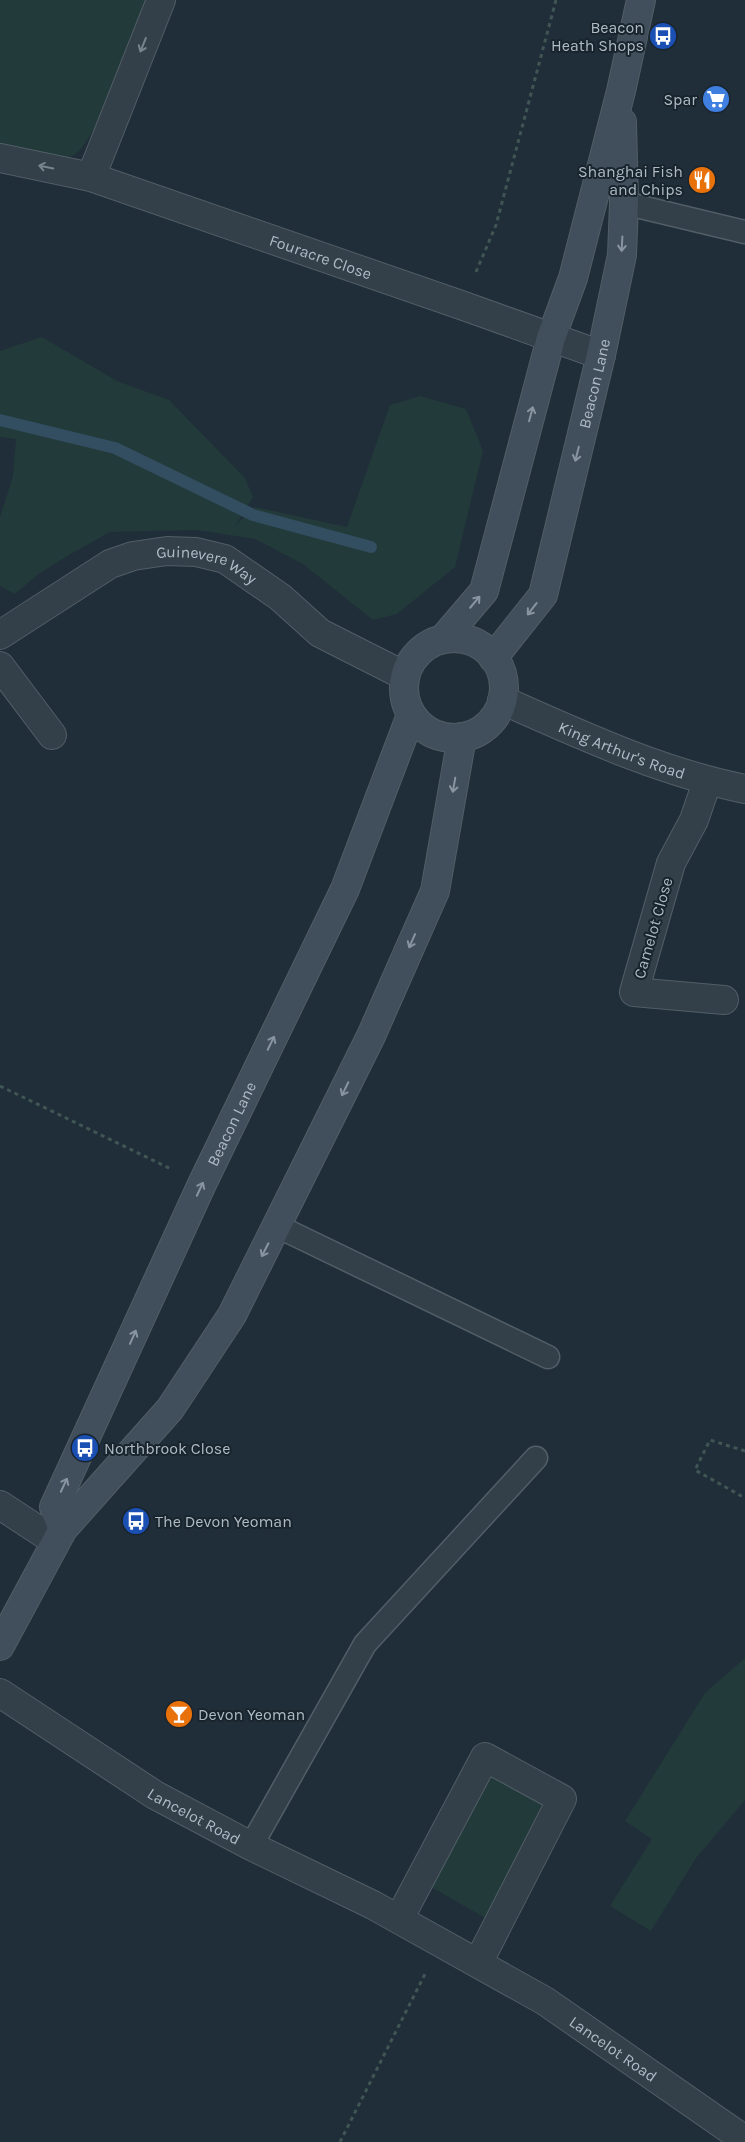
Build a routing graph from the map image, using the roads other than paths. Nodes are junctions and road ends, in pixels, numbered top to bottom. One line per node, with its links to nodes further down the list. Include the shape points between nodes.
1 (161, 0): 5 (street, one-way to 5)
2 (641, 0): 3 (street, Beacon Lane)
3 (621, 91): 6 (street, Beacon Lane); 8 (street, Beacon Lane, via 572,278)
4 (0, 158): 5 (street, Fouracre Close, one-way to 4)
5 (91, 176): 8 (street, Fouracre Close)
6 (624, 203): 7 (lane); 9 (street, Beacon Lane, one-way to 9, via 622,255)
7 (745, 232)
8 (551, 338): 9 (street, Fouracre Close); 11 (street, Beacon Lane, one-way to 8, via 484,591)
9 (601, 355): 12 (street, Beacon Lane, one-way to 12, via 543,595)
10 (0, 635): 14 (street, Guinevere Way, via 110,564 133,556 167,551 196,552 225,559 280,597 320,633)
11 (443, 639): 12 (street, via 458,638 471,642); 14 (street, via 419,653)
12 (494, 658): 15 (street, via 502,678)
13 (0, 666): 17 (street)
14 (405, 676): 16 (street, via 406,703)
15 (502, 700): 18 (street, via 488,725); 19 (street, King Arthur's Road, via 601,744)
16 (411, 715): 18 (street, via 433,734); 26 (street, Beacon Lane, one-way to 16, via 54,1507 202,1184 345,889)
17 (52, 735)
18 (462, 737): 22 (street, one-way to 22, via 435,891 371,1036)
19 (708, 782): 20 (street, King Arthur's Road); 21 (street, Camelot Close, via 694,820 671,863 634,992)
20 (745, 789)
21 (724, 1000)
22 (277, 1226): 23 (lane); 26 (street, one-way to 26, via 232,1315 170,1409)
23 (548, 1357)
24 (536, 1458): 29 (lane, via 366,1644)
25 (0, 1505): 26 (street)
26 (59, 1535): 27 (street)
27 (0, 1646)
28 (0, 1693): 29 (street, Lancelot Road, via 155,1795)
29 (251, 1846): 30 (street, Lancelot Road)
30 (399, 1919): 31 (street, Lancelot Road); 31 (street, via 485,1757 562,1799)
31 (478, 1964): 32 (street, Lancelot Road, via 545,2001)
32 (745, 2140)

